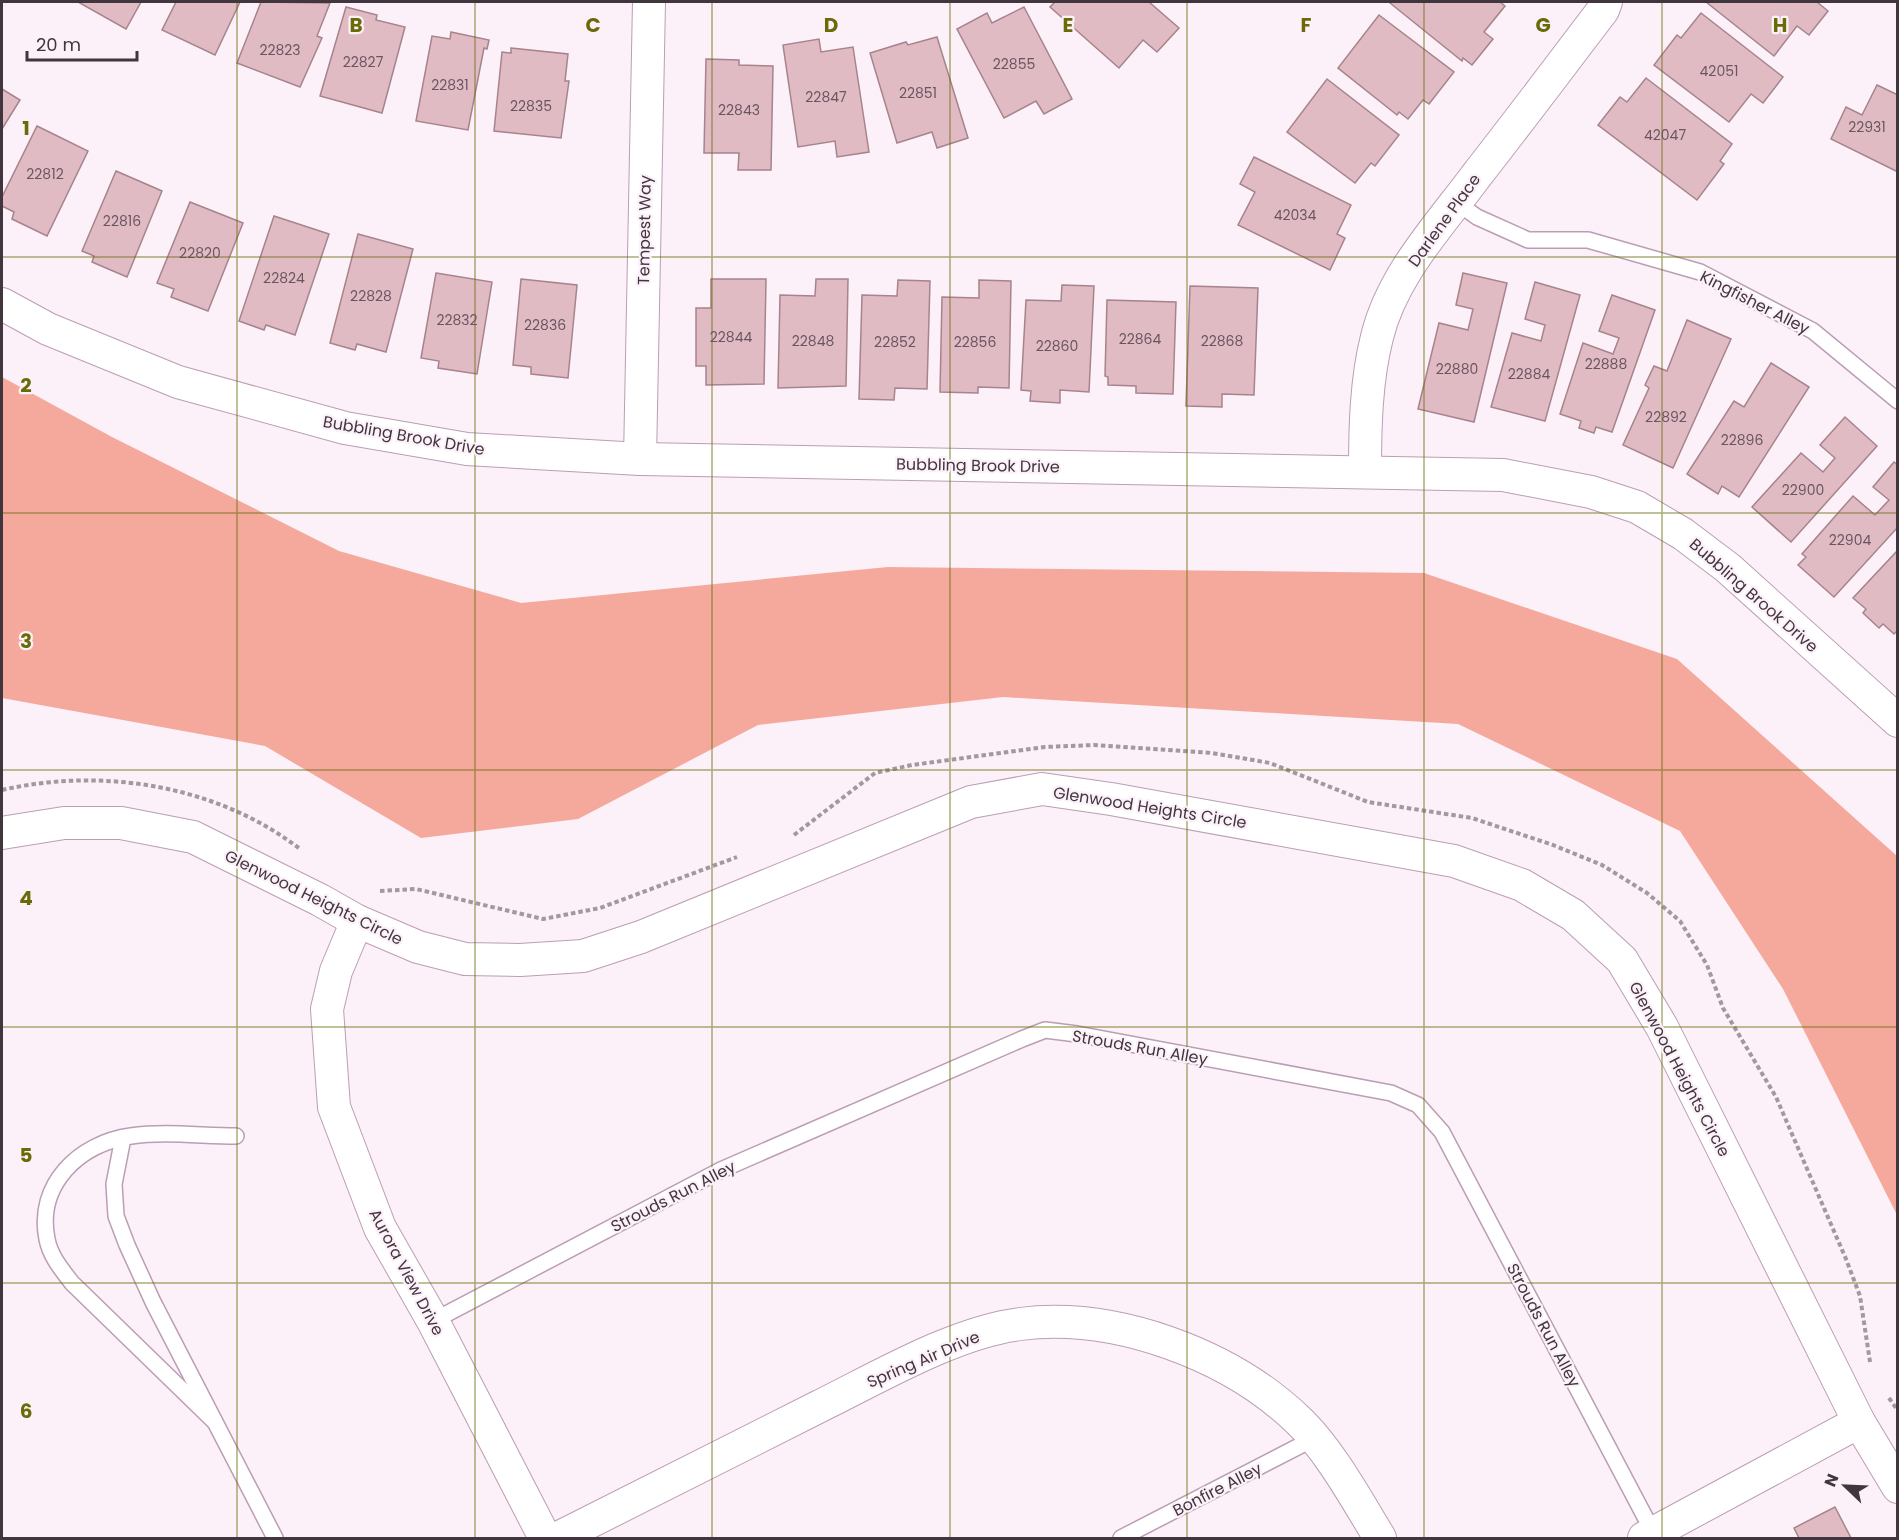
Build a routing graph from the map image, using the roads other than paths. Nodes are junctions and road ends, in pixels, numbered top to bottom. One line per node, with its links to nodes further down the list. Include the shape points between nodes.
1 (649, 2): 6 (street, Tempest Way)
2 (1606, 2): 3 (street, Darlene Place)
3 (1456, 202): 5 (lane, Kingfisher Alley, via 1477,217 1528,240 1588,240 1700,272 1813,331); 7 (street, Darlene Place, via 1417,252 1390,299 1377,337 1365,430)
4 (2, 304): 6 (street, Bubbling Brook Drive, via 48,329 178,382 345,428 467,449)
5 (1898, 401)
6 (640, 459): 7 (street, Bubbling Brook Drive)
7 (1365, 472): 8 (street, Bubbling Brook Drive, via 1503,475 1591,492 1637,507 1683,534 1728,568)
8 (1898, 721)
9 (2, 833): 10 (street, Glenwood Heights Circle, via 64,823 121,823 194,837)
10 (357, 921): 13 (street, Aurora View Drive, via 336,971 327,1009 334,1107 380,1227); 15 (street, Glenwood Heights Circle, via 418,947 465,959 583,956 641,937 972,802 1042,789 1454,861 1522,885 1563,909 1622,960 1662,1027)
11 (236, 1136): 12 (lane)
12 (123, 1138): 14 (lane, via 114,1184 116,1216 153,1302); 14 (lane, via 99,1144 73,1162 54,1182 45,1207 47,1240 72,1283)
13 (432, 1322): 18 (lane, Strouds Run Alley, via 722,1170 1045,1030 1077,1034 1391,1093 1418,1105 1442,1132); 20 (street, Aurora View Drive)
14 (214, 1421): 19 (lane)
15 (1859, 1422): 17 (street, Glenwood Heights Circle); 18 (street)
16 (1313, 1439): 21 (street, Spring Air Drive, via 1300,1421 1253,1382 1196,1355 1134,1332 1080,1322 1019,1324 970,1336 889,1371); 22 (lane, Bonfire Alley); 23 (street, Spring Air Drive, via 1349,1486)
17 (1898, 1487)
18 (1649, 1536)
19 (275, 1539)
20 (545, 1539)
21 (558, 1539)
22 (1121, 1539)
23 (1380, 1539)

